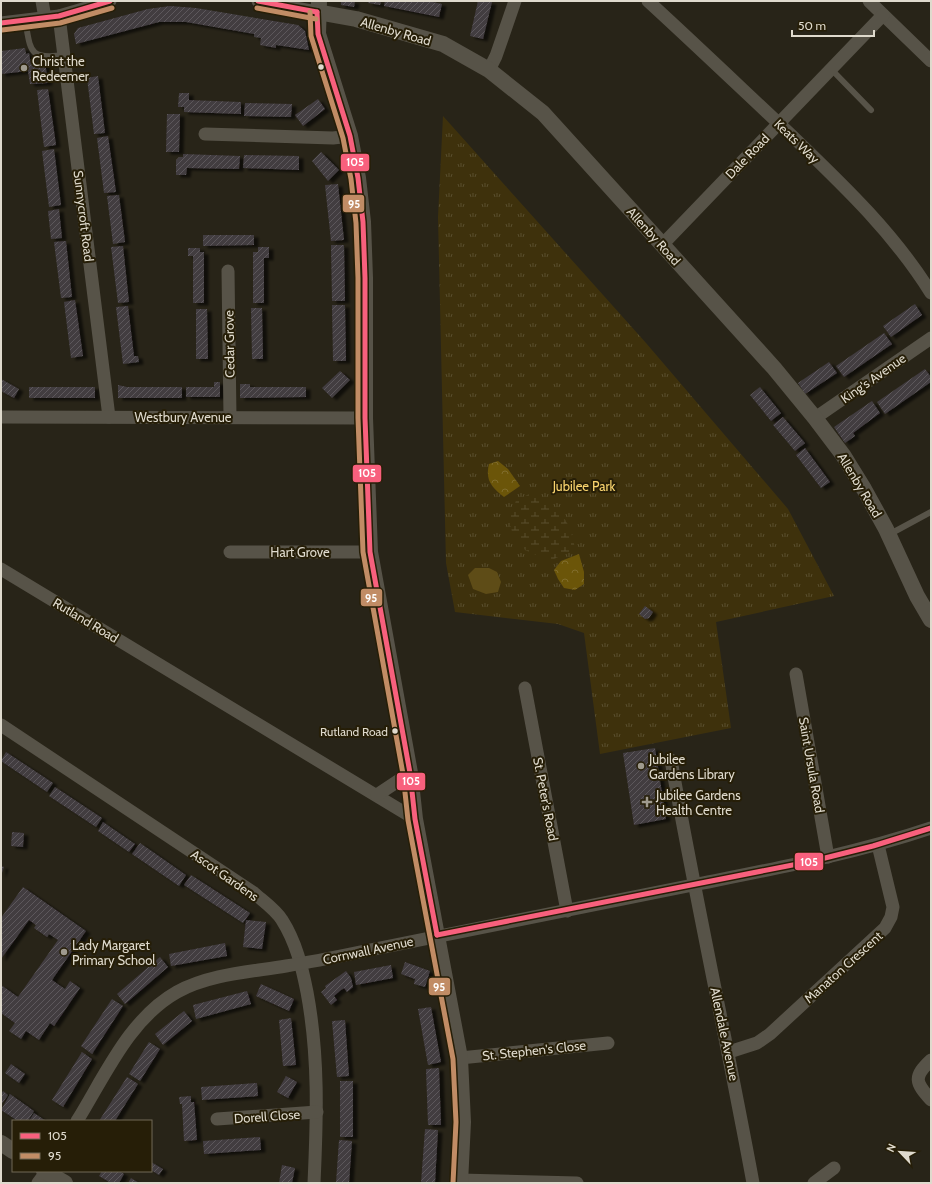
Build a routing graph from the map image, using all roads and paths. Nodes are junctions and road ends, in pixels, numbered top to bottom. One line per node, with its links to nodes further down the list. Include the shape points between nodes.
1 (42, 1): 10 (street)
2 (110, 1): 9 (street)
3 (258, 1): 7 (street, Allenby Road)
4 (515, 1): 16 (street)
5 (648, 1): 18 (street, Keats Way)
6 (868, 1): 8 (street)
7 (318, 7): 16 (street, Allenby Road, via 443,44); 20 (street, via 318,34)
8 (883, 15): 14 (street); 15 (street, Dale Road)
9 (59, 16): 10 (street); 13 (street, Sunnycroft Road)
10 (45, 18): 11 (street)
11 (25, 20): 12 (street); 13 (lane, via 32,51 46,57)
12 (1, 23)
13 (64, 55): 26 (street, Sunnycroft Road)
14 (931, 61)
15 (831, 69): 17 (lane); 18 (street, Dale Road)
16 (489, 70): 21 (street, Allenby Road, via 543,113)
17 (871, 110)
18 (779, 123): 21 (street, Dale Road); 23 (street, Keats Way, via 844,185 885,229)
19 (205, 134): 20 (street, via 333,138)
20 (350, 136): 28 (street, via 363,222)
21 (662, 245): 29 (street, Allenby Road, via 774,368)
22 (228, 271): 27 (street, Cedar Grove)
23 (931, 293)
24 (931, 338): 29 (street, King's Avenue)
25 (1, 417): 26 (street, Westbury Avenue)
26 (109, 417): 27 (street, Westbury Avenue)
27 (230, 417): 28 (street, Westbury Avenue)
28 (365, 418): 33 (street)
29 (815, 418): 31 (street, Allenby Road, via 843,455)
30 (931, 512): 31 (lane)
31 (888, 535): 35 (street, Allenby Road)
32 (230, 552): 33 (street, Hart Grove)
33 (370, 552): 40 (street)
34 (1, 569): 41 (street, Rutland Road)
35 (931, 620)
36 (796, 674): 45 (street, Saint Ursula Road)
37 (525, 688): 47 (street, St. Peter's Road)
38 (1, 725): 49 (street, Ascot Gardens, via 254,893 282,919)
39 (671, 760): 46 (street, Allendale Avenue)
40 (410, 773): 41 (street); 42 (street)
41 (377, 795): 42 (street, Rutland Road)
42 (415, 819): 48 (street)
43 (931, 828): 44 (street, Cornwall Avenue)
44 (878, 845): 45 (street, Cornwall Avenue); 51 (street, Manaton Crescent, via 892,907 891,917 885,928 770,1034 757,1043)
45 (828, 857): 46 (street, Cornwall Avenue)
46 (694, 885): 47 (street, Cornwall Avenue); 51 (street, Allendale Avenue)
47 (567, 911): 48 (street, Cornwall Avenue)
48 (437, 935): 49 (street, Cornwall Avenue); 52 (street)
49 (301, 964): 55 (street, Ascot Gardens, via 314,1043); 57 (street, Cornwall Avenue, via 220,976 178,992 159,1004 126,1040)
50 (608, 1043): 52 (street, St. Stephen's Close)
51 (729, 1052): 66 (street, Allendale Avenue)
52 (460, 1058): 62 (street, via 463,1122)
53 (931, 1060): 54 (street, via 920,1071 917,1079 920,1088)
54 (931, 1100)
55 (317, 1112): 56 (street, Dorell Close); 64 (street, Ascot Gardens)
56 (216, 1119)
57 (78, 1120)
58 (1, 1143): 59 (street)
59 (12, 1150)
60 (834, 1168): 67 (street)
61 (44, 1174): 63 (street)
62 (460, 1181): 65 (street)
63 (65, 1183)
64 (314, 1183)
65 (577, 1183)
66 (753, 1183)
67 (814, 1183)

